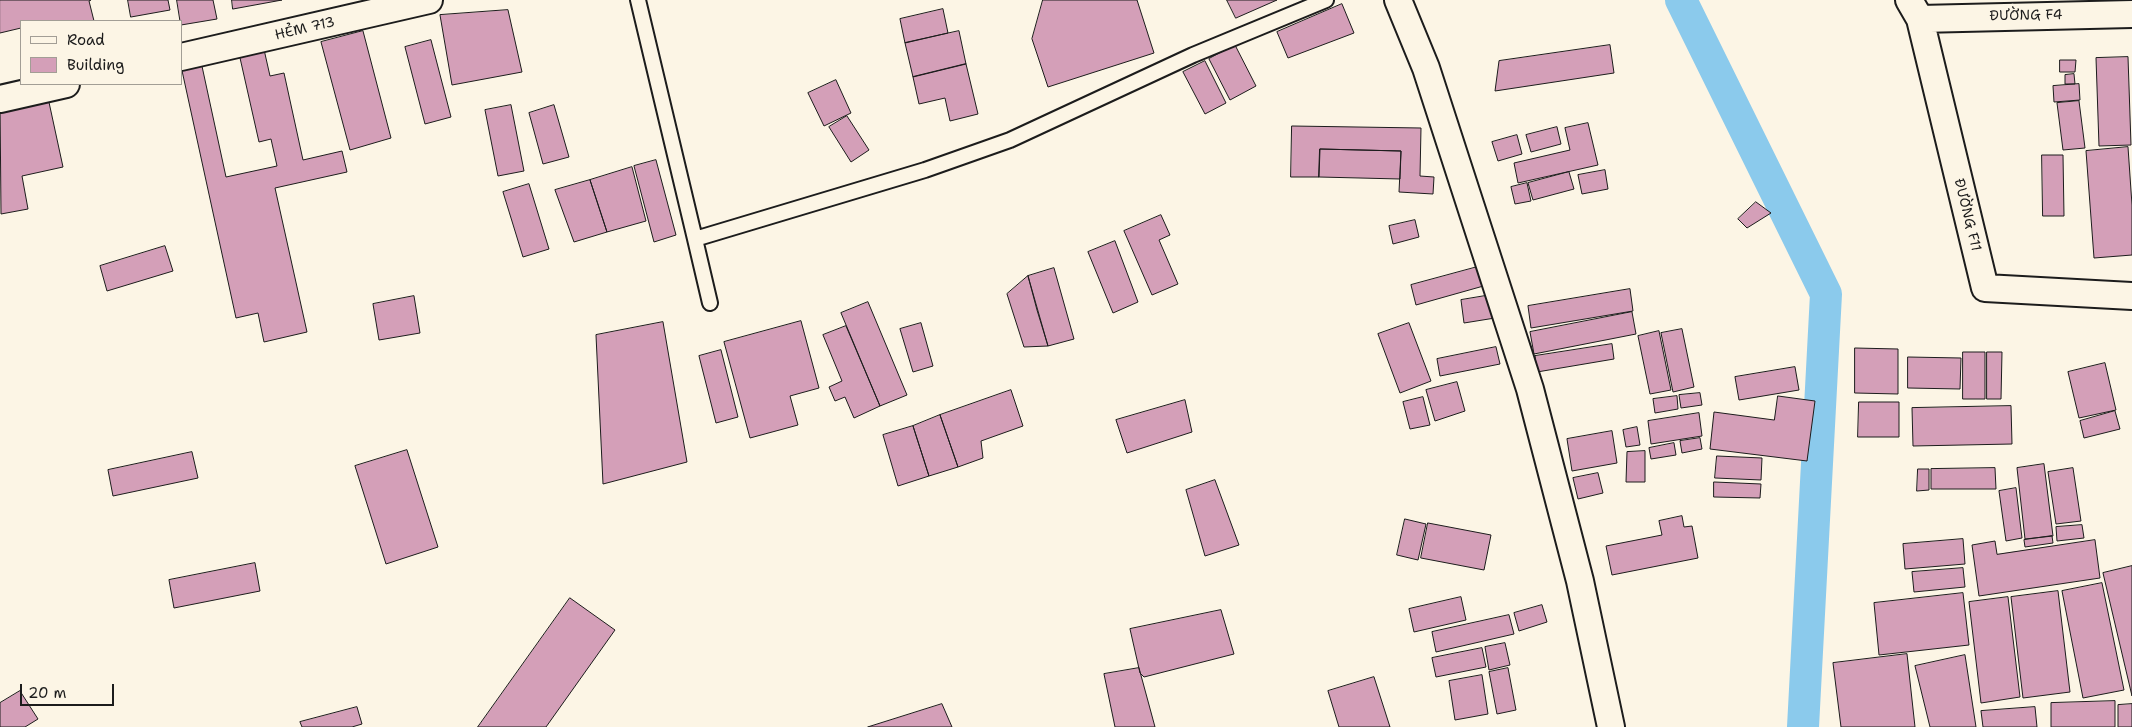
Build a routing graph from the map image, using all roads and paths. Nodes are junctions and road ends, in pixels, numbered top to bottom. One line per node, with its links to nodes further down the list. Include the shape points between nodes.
1 (429, 0): 7 (street, HẺM 713)
2 (638, 0): 10 (lane)
3 (1326, 0): 10 (lane, via 1193,55 1010,140)
4 (1398, 0): 13 (street, via 1426,68 1530,390 1580,581)
5 (1914, 9): 6 (street, ĐƯỜNG F4); 11 (street, ĐƯỜNG F11, via 1985,288)
6 (2132, 14)
7 (182, 57)
8 (62, 85): 9 (street)
9 (0, 99)
10 (696, 242): 12 (lane)
11 (2132, 296)
12 (710, 303)
13 (1611, 727)

